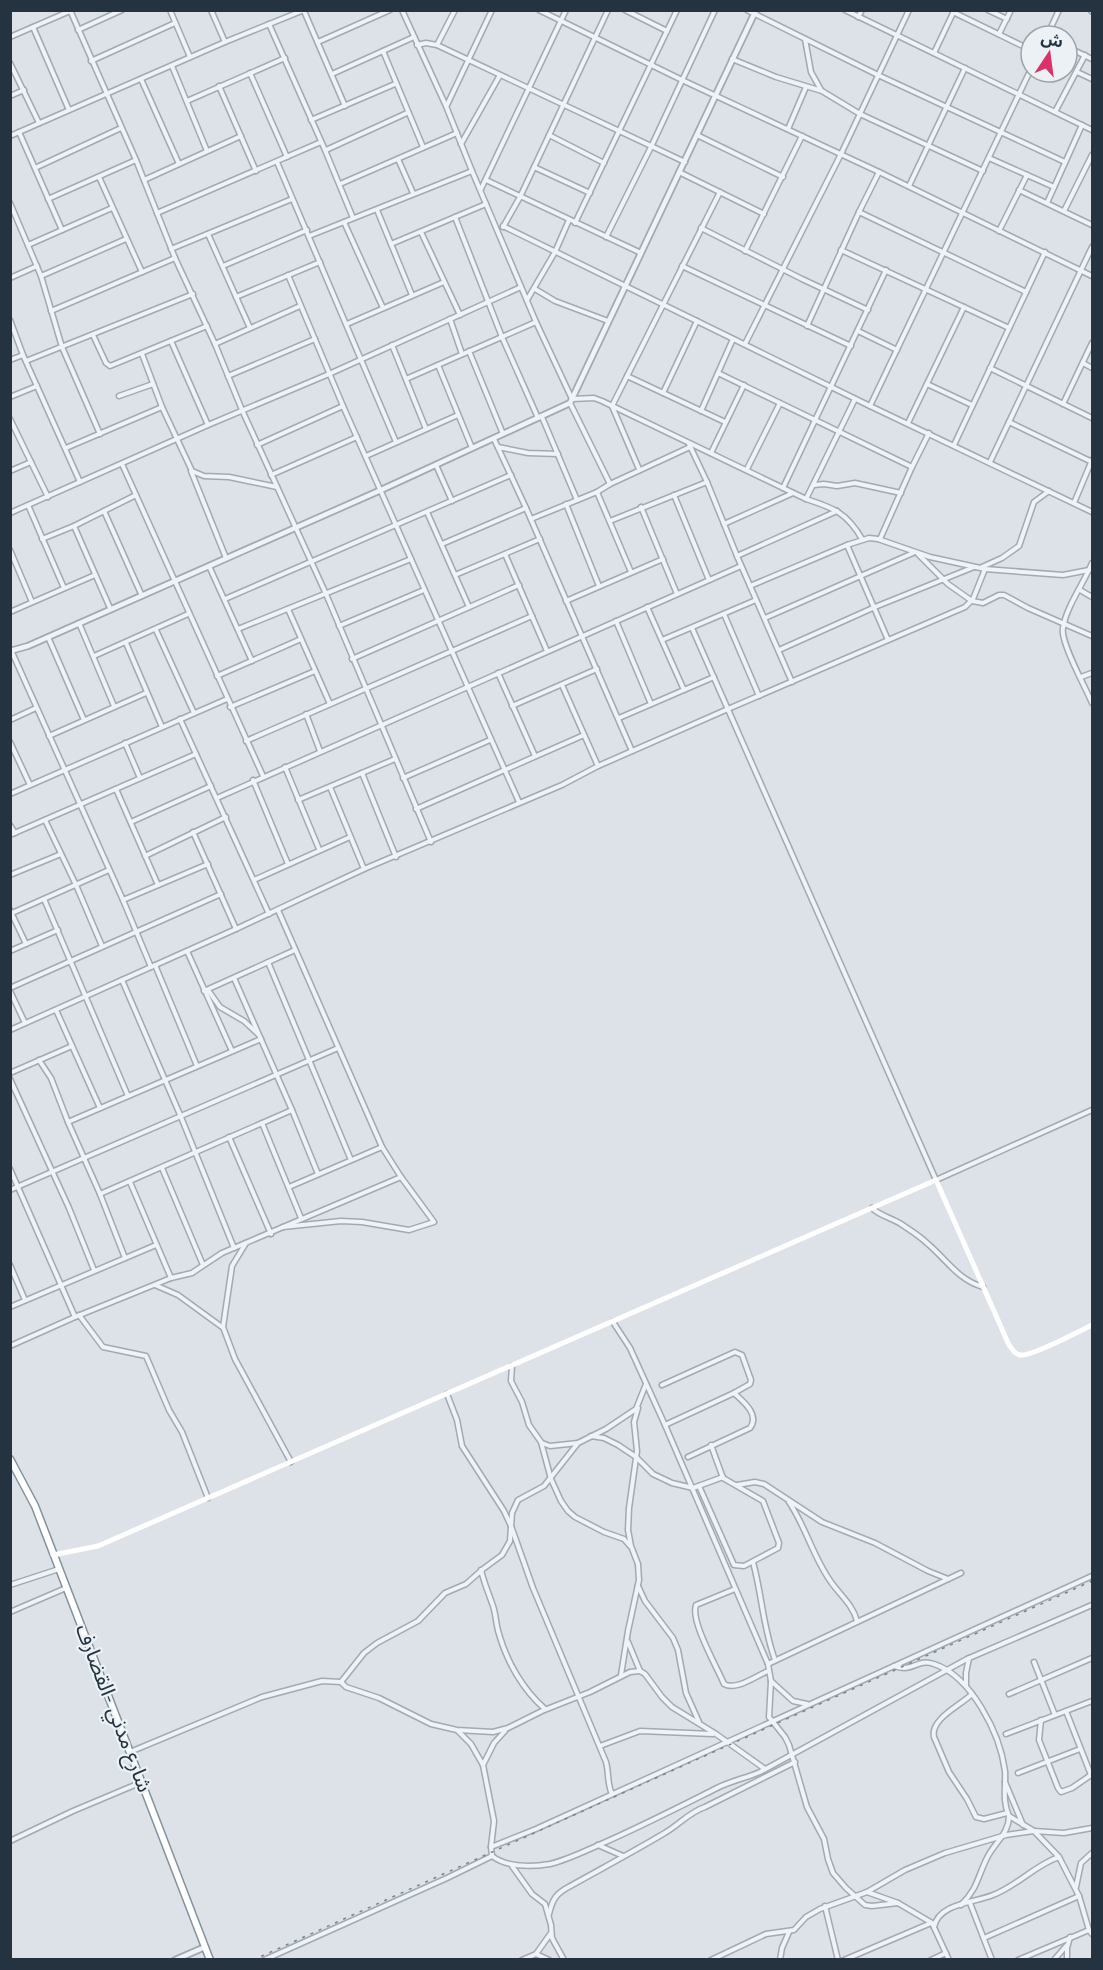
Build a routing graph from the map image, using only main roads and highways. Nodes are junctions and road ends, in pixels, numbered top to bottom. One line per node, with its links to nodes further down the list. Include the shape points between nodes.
1 (1092, 1325): 3 (main road, via 1036,1351 1015,1353 936,1180 98,1546)
2 (10, 1459): 3 (highway, شارع مدني -القضارف, via 35,1506)
3 (53, 1555): 4 (highway, شارع مدني -القضارف)
4 (210, 1959)

